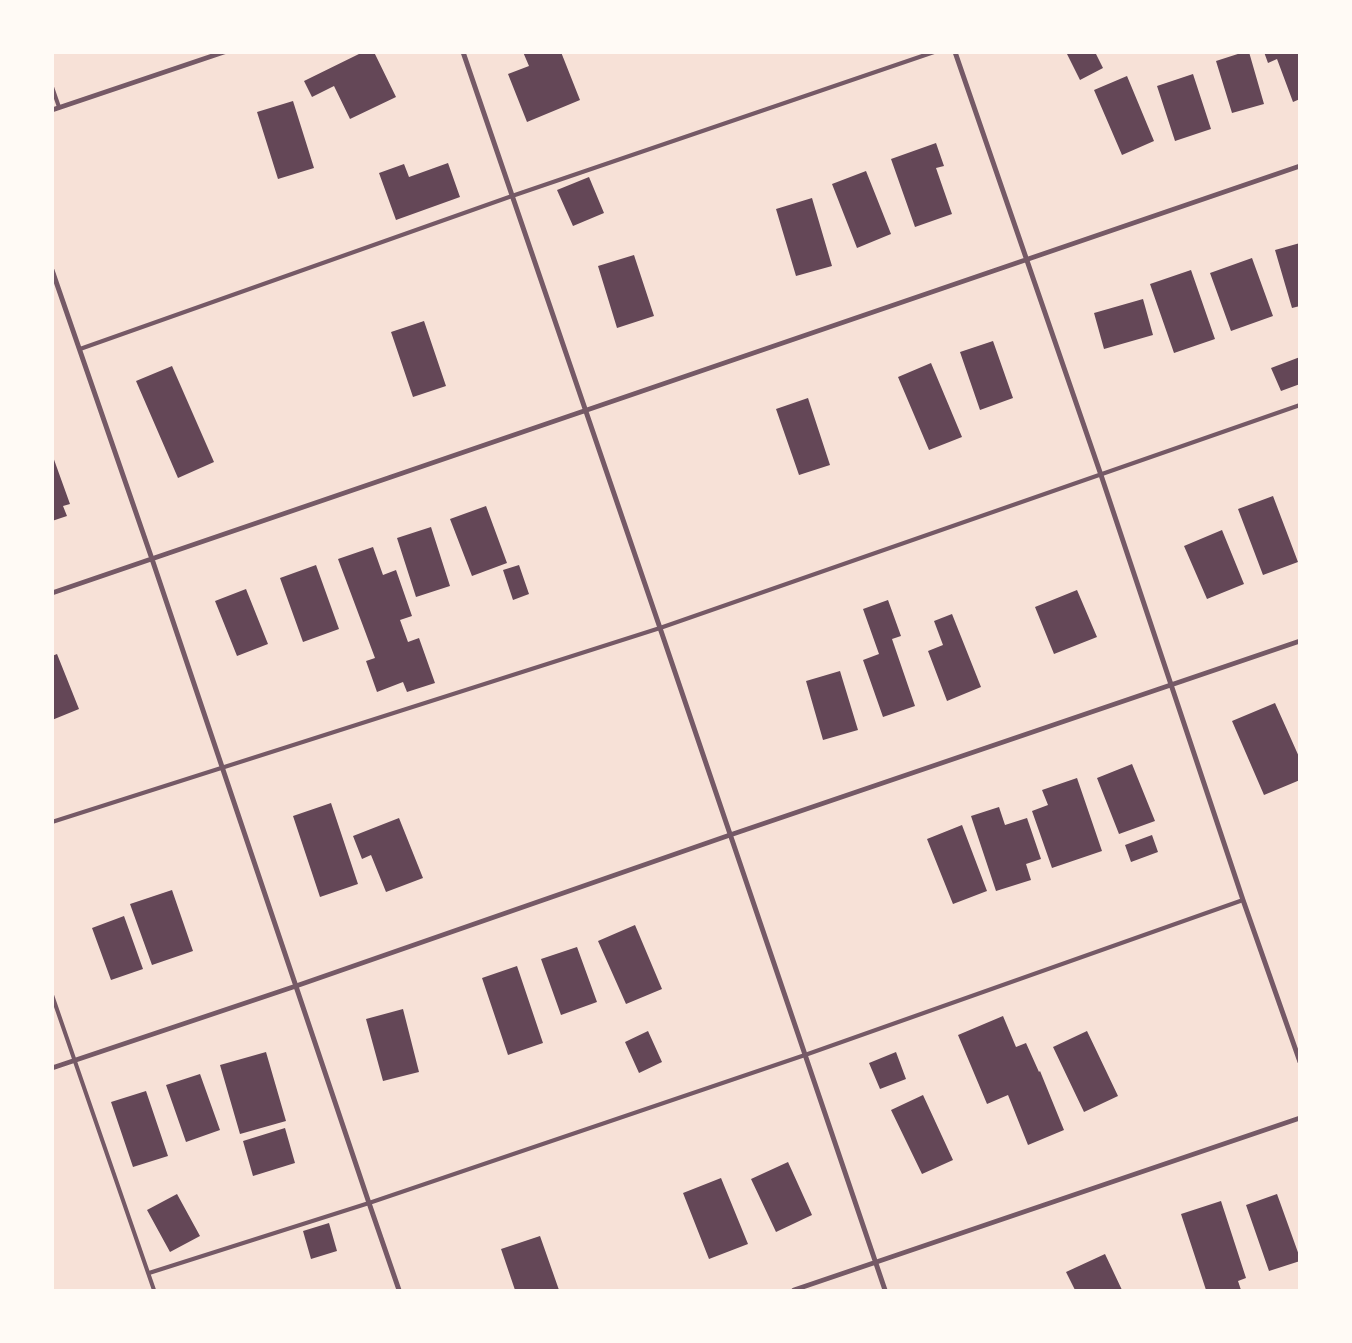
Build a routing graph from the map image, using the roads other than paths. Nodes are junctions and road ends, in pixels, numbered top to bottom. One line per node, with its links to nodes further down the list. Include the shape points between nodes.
1 (224, 52): 6 (street)
2 (462, 52): 9 (street)
3 (934, 52): 9 (lane)
4 (955, 52): 10 (street)
5 (52, 87): 6 (lane)
6 (59, 108): 7 (street)
7 (52, 110)
8 (1300, 166): 10 (street)
9 (512, 196): 12 (lane); 14 (street)
10 (1026, 260): 14 (street); 15 (street)
11 (52, 270): 12 (street)
12 (80, 349): 16 (street)
13 (1300, 405): 15 (lane)
14 (586, 411): 16 (street); 18 (street)
15 (1101, 475): 18 (lane); 20 (street)
16 (152, 559): 17 (street); 21 (street)
17 (52, 593)
18 (660, 628): 21 (lane); 23 (street)
19 (1300, 641): 20 (street)
20 (1171, 686): 23 (street); 24 (street)
21 (222, 768): 22 (lane); 25 (street)
22 (52, 822)
23 (730, 835): 25 (street); 27 (street)
24 (1243, 900): 27 (lane); 29 (street)
25 (296, 986): 28 (street); 32 (street)
26 (52, 995): 28 (lane)
27 (805, 1055): 32 (lane); 33 (street)
28 (75, 1061): 30 (street); 34 (lane)
29 (1300, 1062)
30 (52, 1068)
31 (1300, 1118): 33 (street)
32 (369, 1203): 34 (lane); 36 (street)
33 (875, 1263): 37 (street); 38 (street)
34 (148, 1273): 35 (lane)
35 (154, 1290)
36 (400, 1290)
37 (794, 1290)
38 (885, 1290)

